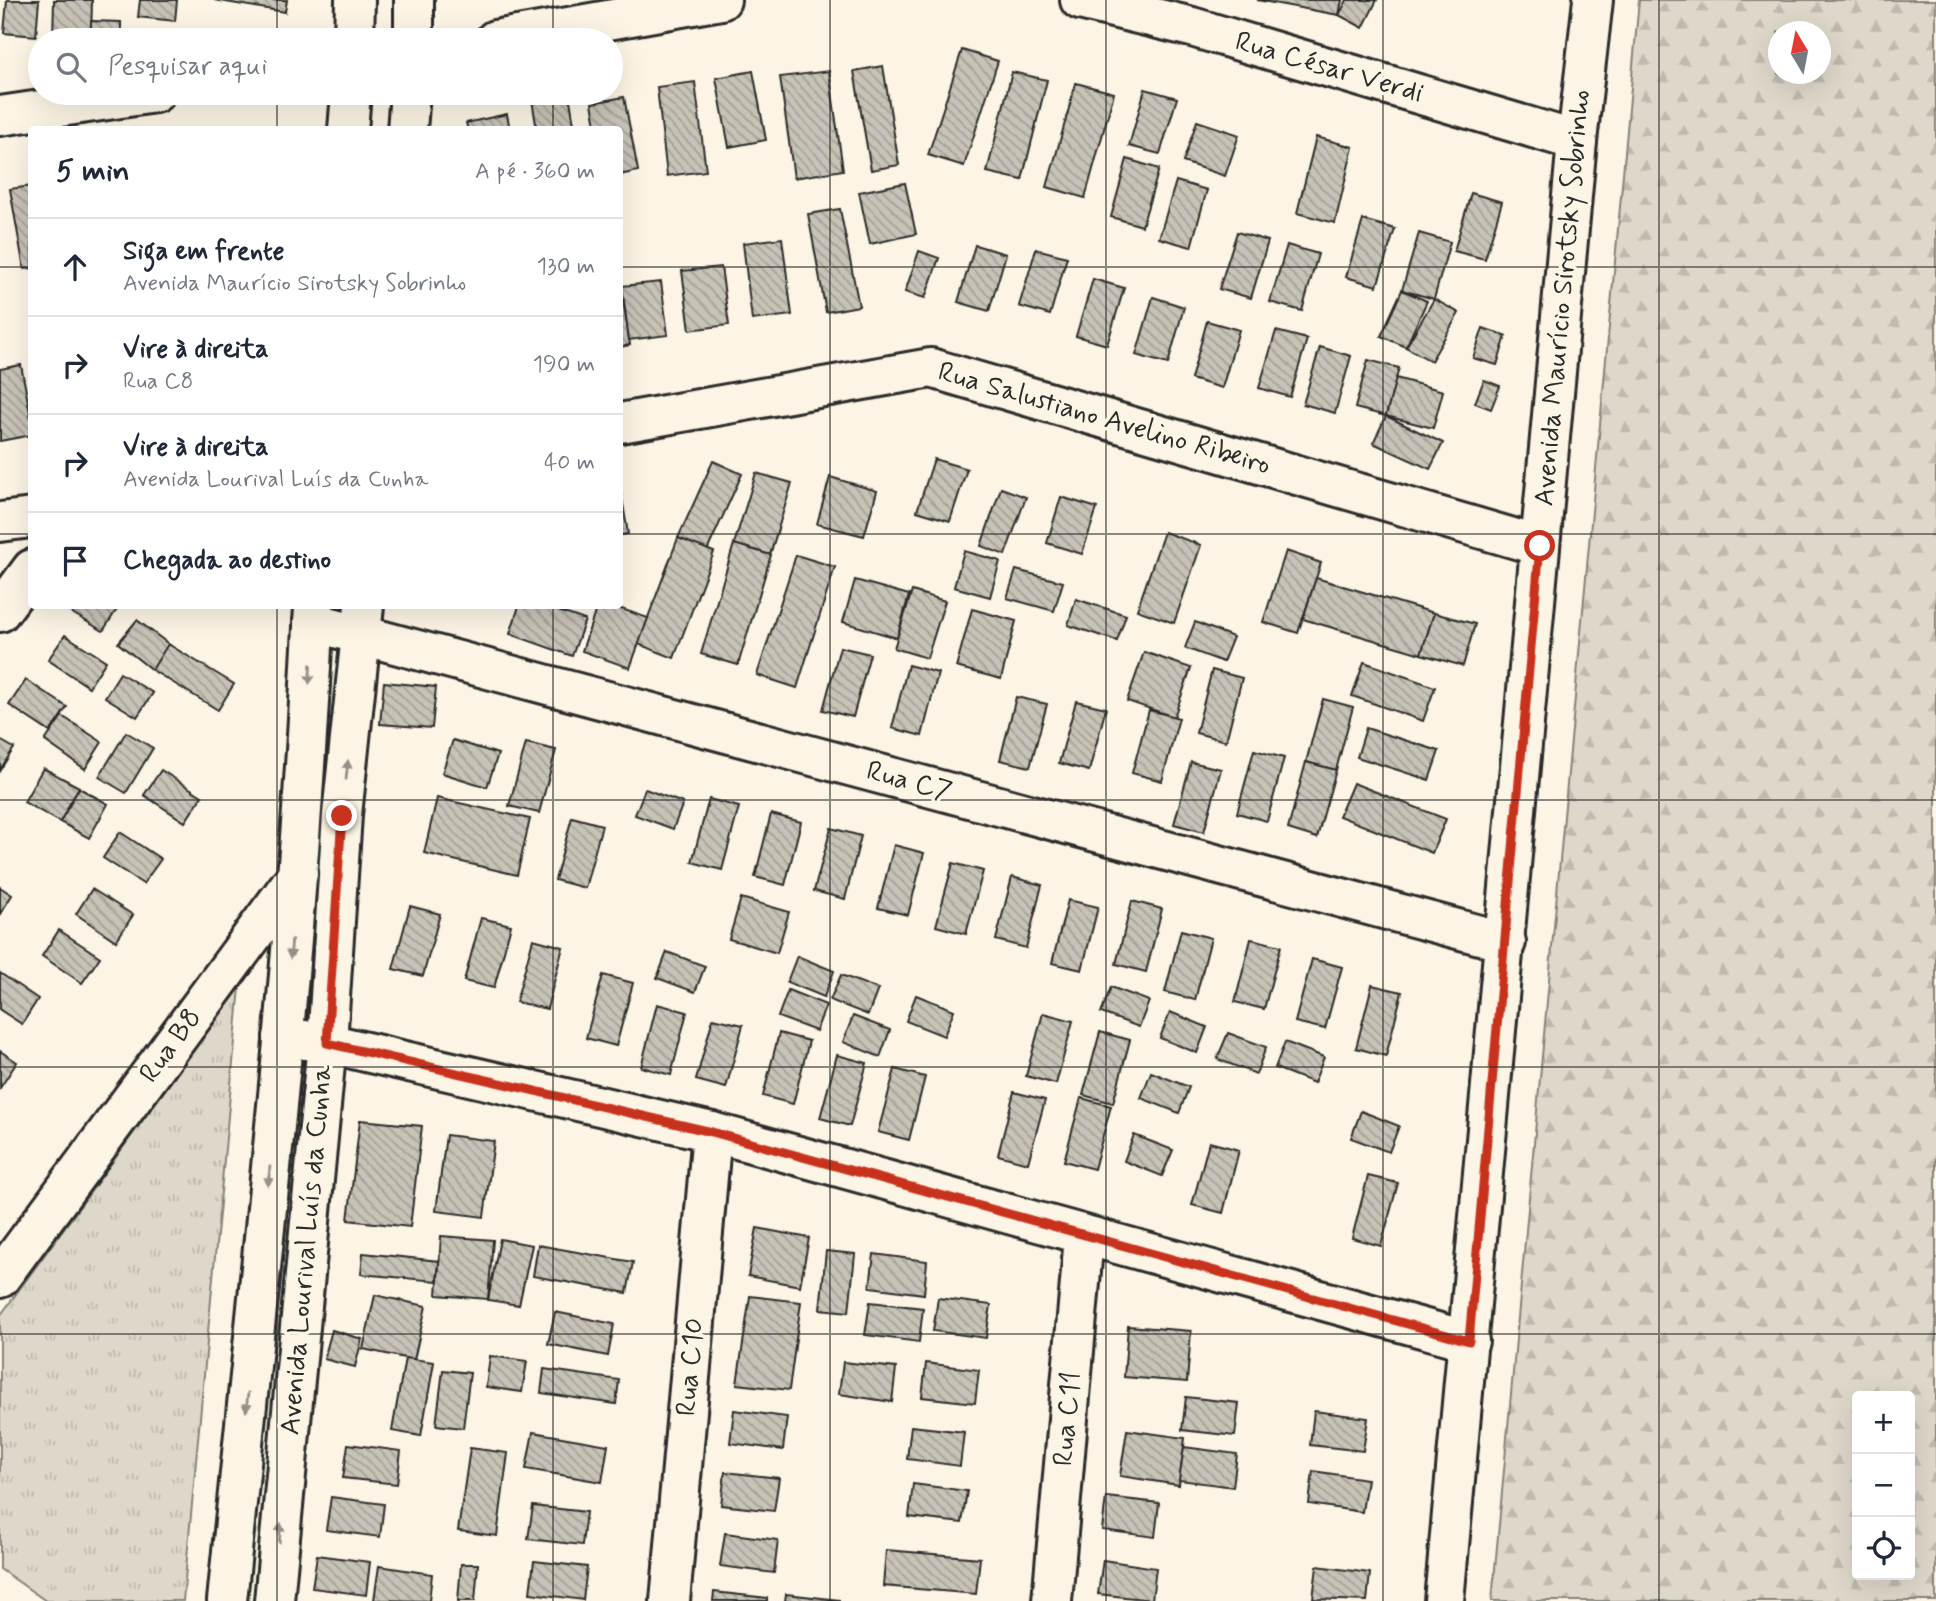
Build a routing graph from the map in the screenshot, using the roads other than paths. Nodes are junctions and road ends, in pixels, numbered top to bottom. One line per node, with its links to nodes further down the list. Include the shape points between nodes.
1 (355, 0): 7 (street)
2 (414, 0): 8 (street)
3 (721, 0): 9 (street)
4 (1080, 0): 6 (street, Rua César Verdi)
5 (1593, 0): 16 (street, Avenida Maurício Sirotsky Sobrinho)
6 (1194, 14): 16 (street, Rua César Verdi)
7 (354, 28)
8 (414, 28)
9 (563, 28)
10 (74, 105): 13 (street)
11 (350, 105): 14 (street)
12 (409, 105): 15 (street)
13 (0, 116)
14 (348, 126)
15 (407, 126)
16 (1577, 141): 20 (street, Avenida Maurício Sirotsky Sobrinho)
17 (623, 422): 20 (street, Rua Salustiano Avelino Ribeiro, via 932,368)
18 (28, 518): 19 (street)
19 (0, 522)
20 (1540, 546): 27 (street, Avenida Maurício Sirotsky Sobrinho)
21 (28, 574): 22 (street)
22 (0, 611)
23 (314, 614): 24 (street, Rua C7); 26 (street, Avenida Lourival Luís da Cunha, one-way to 26)
24 (363, 620): 25 (street, Avenida Lourival Luís da Cunha, one-way to 24); 27 (street, Rua C7)
25 (342, 816): 26 (street, Rua B8); 29 (street, Avenida Lourival Luís da Cunha)
26 (297, 875): 28 (street, Avenida Lourival Luís da Cunha, one-way to 28); 32 (street, Rua B8)
27 (1506, 942): 33 (street, Avenida Maurício Sirotsky Sobrinho)
28 (283, 1037): 29 (street); 34 (street, Avenida Lourival Luís da Cunha, one-way to 34)
29 (327, 1043): 30 (street); 35 (street, Avenida Lourival Luís da Cunha, one-way to 29)
30 (712, 1132): 31 (street); 36 (street, Rua C10)
31 (1084, 1237): 33 (street); 37 (street, Rua C11)
32 (0, 1278)
33 (1469, 1341): 38 (street, Avenida Maurício Sirotsky Sobrinho)
34 (227, 1601)
35 (274, 1601)
36 (670, 1601)
37 (1052, 1601)
38 (1444, 1601)

